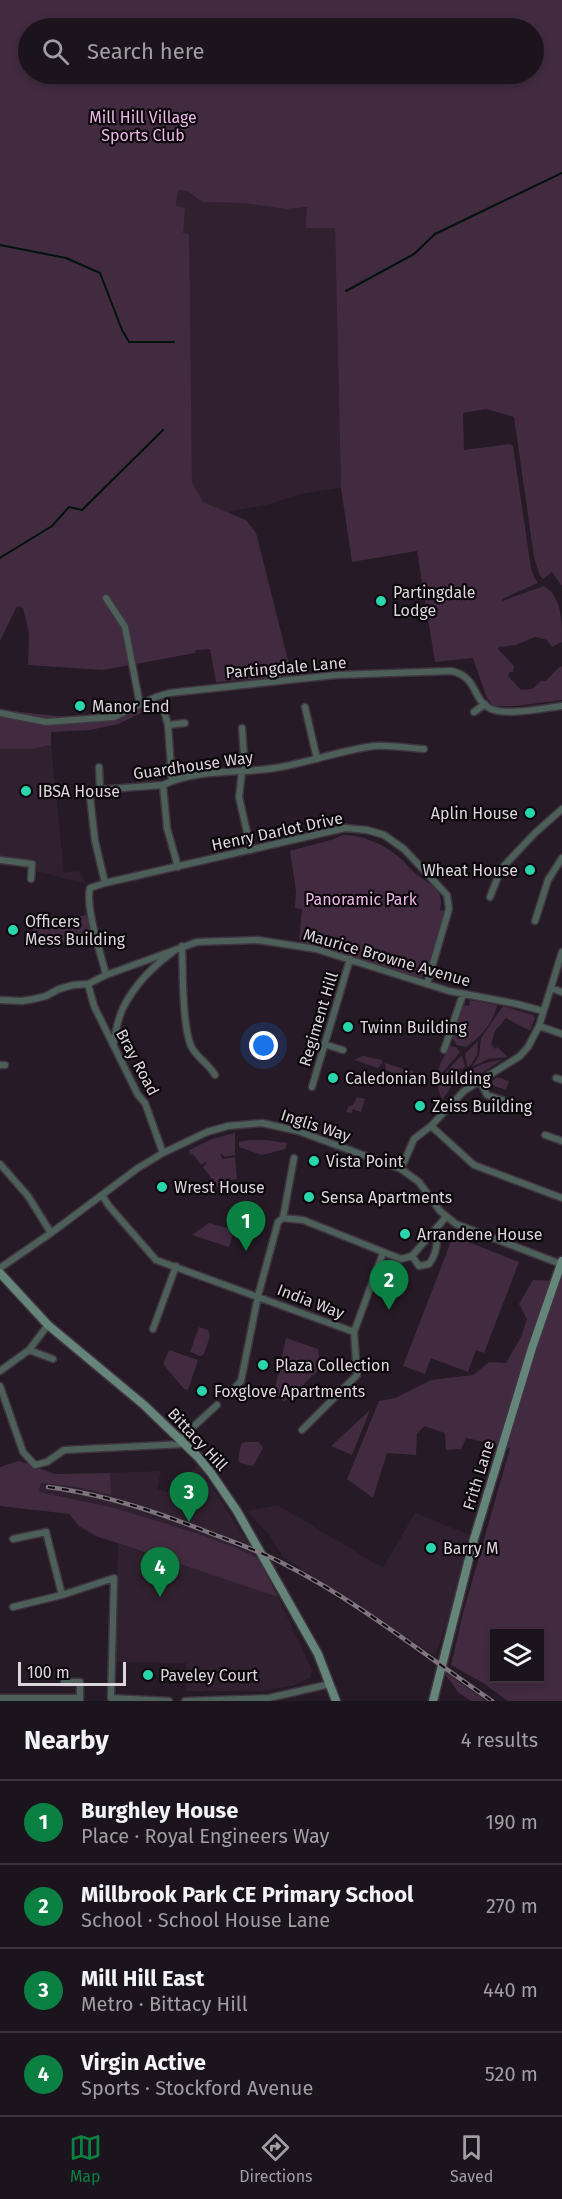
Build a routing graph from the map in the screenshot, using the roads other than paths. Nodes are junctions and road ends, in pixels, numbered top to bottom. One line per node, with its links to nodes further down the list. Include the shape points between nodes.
1 (106, 598): 3 (street, via 125,627)
2 (484, 704): 3 (street, Partingdale Lane, via 464,675 452,671 336,675 217,687 169,693); 4 (street, via 502,712); 6 (street)
3 (140, 705): 7 (street, Partingdale Lane, via 114,717 46,722)
4 (562, 706)
5 (305, 707): 13 (street)
6 (474, 712)
7 (0, 713)
8 (165, 714): 10 (street)
9 (186, 723): 10 (street)
10 (168, 725): 16 (street)
11 (242, 728): 15 (street)
12 (424, 749): 13 (street, Guardhouse Way, via 375,746)
13 (317, 759): 15 (street, Guardhouse Way, via 274,769)
14 (99, 767): 18 (street)
15 (243, 770): 16 (street, Guardhouse Way); 20 (street, via 238,797)
16 (172, 781): 17 (street, Guardhouse Way)
17 (163, 785): 18 (street, Guardhouse Way); 23 (street, via 167,828)
18 (100, 789): 25 (street, via 90,797)
19 (562, 809): 26 (street, via 501,869)
20 (251, 850): 23 (street, Henry Darlot Drive); 33 (street, Henry Darlot Drive, via 345,828 384,835 404,849 447,895 449,909)
21 (562, 858): 27 (street, via 548,880)
22 (0, 861): 24 (street, via 32,864)
23 (178, 867): 25 (street, Henry Darlot Drive)
24 (31, 879)
25 (105, 883): 31 (street, via 90,888 88,895)
26 (490, 897)
27 (535, 921)
28 (182, 946): 30 (street, Maurice Browne Avenue, via 214,940 258,940 303,946); 31 (street, Maurice Browne Avenue); 42 (street, via 146,974 123,1007); 45 (street, via 186,1026 195,1052)
29 (562, 952): 34 (street)
30 (350, 959): 33 (street, Maurice Browne Avenue); 41 (street, Regiment Hill)
31 (106, 975): 32 (street, Maurice Browne Avenue)
32 (88, 984): 37 (street, Maurice Browne Avenue, via 22,1002); 42 (street, Bray Road)
33 (428, 984): 36 (street, Maurice Browne Avenue)
34 (551, 988): 35 (street); 38 (street)
35 (562, 992)
36 (463, 993): 38 (street, Maurice Browne Avenue); 44 (street)
37 (0, 1000)
38 (543, 1011): 39 (street)
39 (539, 1026): 40 (street); 46 (street, via 520,1056)
40 (562, 1034)
41 (324, 1044): 43 (street); 47 (street, Regiment Hill)
42 (113, 1045): 52 (street, Bray Road, via 145,1103)
43 (343, 1050)
44 (444, 1050)
45 (215, 1075)
46 (480, 1081): 48 (street, via 487,1095); 49 (street, via 464,1091)
47 (312, 1088)
48 (508, 1102)
49 (431, 1126): 55 (street, via 414,1139); 57 (street, via 474,1165)
50 (545, 1135): 51 (street)
51 (562, 1141)
52 (163, 1153): 55 (street, Inglis Way, via 207,1132 262,1123 298,1131); 56 (street, Inglis Way)
53 (294, 1158): 59 (street)
54 (0, 1164): 61 (street, via 28,1196)
55 (401, 1169): 58 (street, Inglis Way, via 418,1182)
56 (102, 1195): 61 (street, Inglis Way); 65 (street, India Way, via 156,1260)
57 (562, 1198)
58 (447, 1217): 60 (street); 64 (street, Inglis Way, via 474,1232)
59 (283, 1218): 62 (street, via 303,1220); 67 (street, via 278,1222)
60 (436, 1230): 63 (street); 63 (street, via 438,1240 429,1264 419,1266)
61 (51, 1233): 66 (street, Inglis Way)
62 (383, 1253): 63 (street, via 401,1259); 70 (street)
63 (412, 1256)
64 (561, 1262): 90 (main road, Frith Lane, via 474,1539)
65 (176, 1266): 67 (street, India Way); 69 (street)
66 (0, 1270): 68 (main road, Bittacy Hill)
67 (258, 1296): 70 (street, India Way); 75 (street, via 241,1381)
68 (48, 1324): 71 (street); 78 (main road, Bittacy Hill)
69 (153, 1329)
70 (354, 1332): 77 (street, via 357,1375)
71 (28, 1350): 72 (street); 73 (street)
72 (53, 1359)
73 (0, 1371)
74 (0, 1386): 78 (street, via 23,1452 35,1465 64,1450)
75 (233, 1389)
76 (217, 1405): 78 (street)
77 (302, 1430)
78 (182, 1441): 83 (main road, Bittacy Hill, via 212,1473 237,1510 318,1654)
79 (13, 1539): 80 (street, via 46,1532)
80 (62, 1595): 81 (street); 87 (street, via 114,1578 111,1698)
81 (13, 1607)
82 (64, 1682): 85 (street, via 80,1682)
83 (330, 1684): 86 (street); 89 (main road, Bittacy Hill)
84 (0, 1698): 85 (street)
85 (80, 1699)
86 (269, 1700): 88 (street)
87 (169, 1701)
88 (185, 1701)
89 (336, 1701)
90 (433, 1701)

